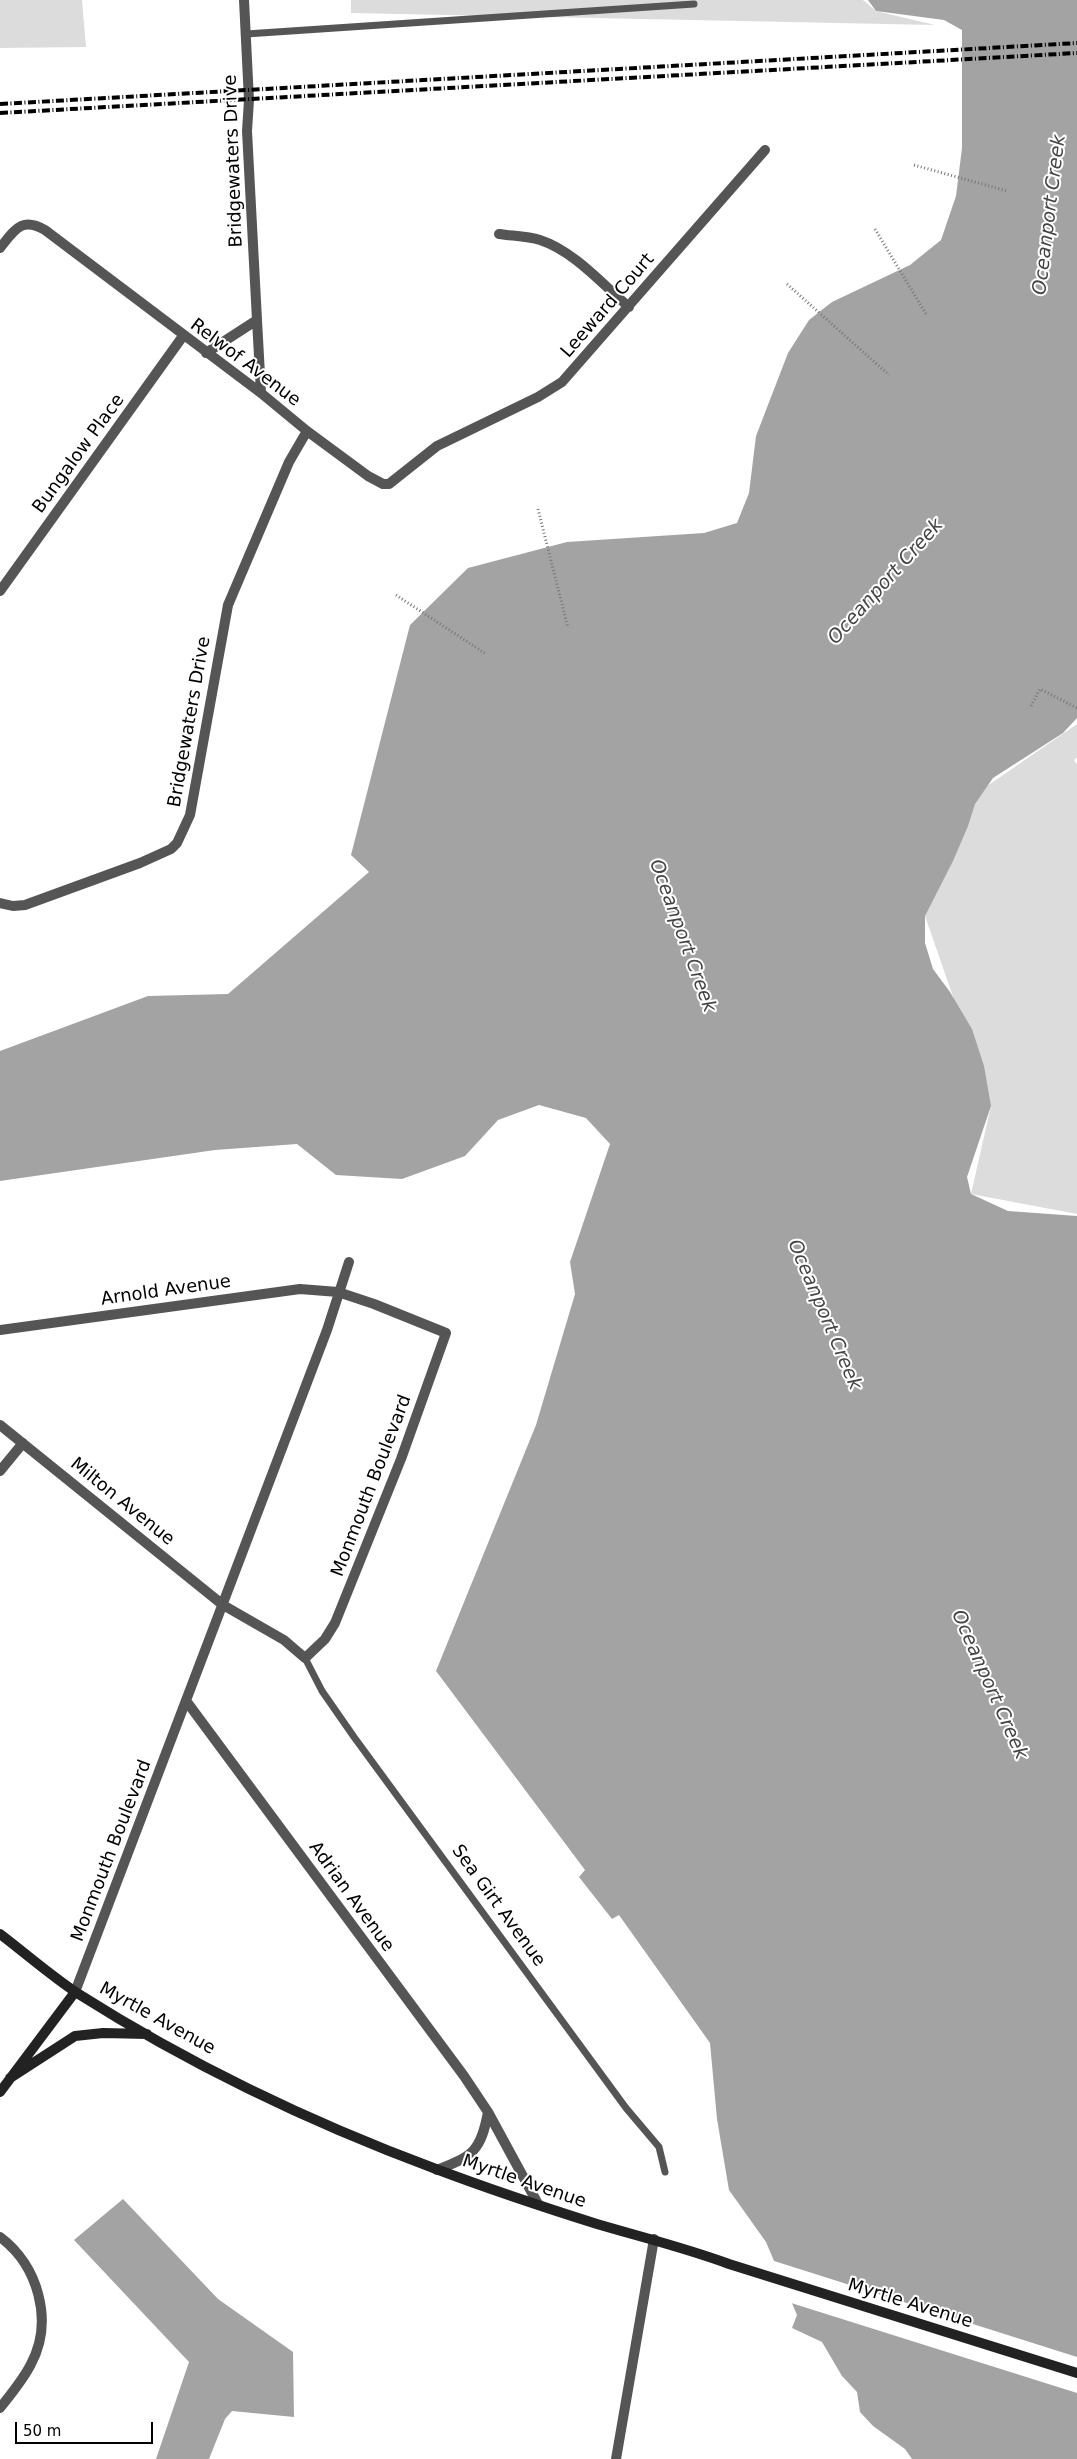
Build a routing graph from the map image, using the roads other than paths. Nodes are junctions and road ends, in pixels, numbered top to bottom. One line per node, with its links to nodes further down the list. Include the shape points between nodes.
1 (244, 0): 3 (street, Bridgewaters Drive)
2 (694, 4): 3 (lane)
3 (246, 34): 8 (street, Bridgewaters Drive, via 247,131)
4 (765, 150): 7 (street, Leeward Court)
5 (499, 234): 7 (street, via 552,245 575,260)
6 (0, 248): 9 (street, Relwof Avenue, via 14,231 27,224 37,225)
7 (629, 307): 13 (street, Leeward Court, via 562,382 538,398)
8 (257, 320): 10 (street); 11 (street, Bridgewaters Drive)
9 (183, 336): 10 (street, Relwof Avenue); 14 (street, Bungalow Place)
10 (206, 352): 11 (street, Relwof Avenue)
11 (262, 393): 12 (street, Relwof Avenue)
12 (307, 431): 13 (street, Relwof Avenue, via 383,484 389,484); 15 (street, Bridgewaters Drive, via 288,462 228,605 190,815 177,843 140,863 49,897 25,905)
13 (444, 442)
14 (0, 591)
15 (0, 903)
16 (349, 1262): 17 (street, Monmouth Boulevard)
17 (338, 1292): 18 (street, Arnold Avenue, via 300,1289); 22 (street, Monmouth Boulevard, via 327,1330); 23 (street, Monmouth Boulevard, via 446,1333 401,1459 338,1616 325,1639)
18 (0, 1330)
19 (0, 1424): 20 (street, Milton Avenue)
20 (23, 1443): 21 (street); 22 (street, Milton Avenue)
21 (0, 1471)
22 (223, 1605): 23 (street, via 284,1640); 24 (street, Monmouth Boulevard)
23 (305, 1658): 32 (lane, Sea Girt Avenue, via 322,1691 354,1736 626,2108 659,2146)
24 (187, 1702): 26 (street, Monmouth Boulevard); 30 (street, Adrian Avenue)
25 (0, 1934): 26 (main road, Myrtle Avenue)
26 (76, 1992): 27 (main road, Myrtle Avenue); 28 (main road, Monmouth Boulevard)
27 (148, 2034): 28 (main road, via 75,2036); 31 (main road, Myrtle Avenue, via 300,2112)
28 (10, 2078): 29 (main road, Monmouth Boulevard)
29 (0, 2092)
30 (488, 2112): 31 (street, via 484,2137 474,2150 463,2160); 33 (street, Adrian Avenue)
31 (437, 2170): 33 (main road, Myrtle Avenue)
32 (665, 2172)
33 (538, 2204): 35 (main road, Myrtle Avenue)
34 (0, 2237): 37 (street, via 17,2251 28,2267 38,2296 42,2324 32,2363)
35 (654, 2239): 36 (main road, Myrtle Avenue); 38 (street)
36 (1077, 2373)
37 (0, 2408)
38 (616, 2459)

